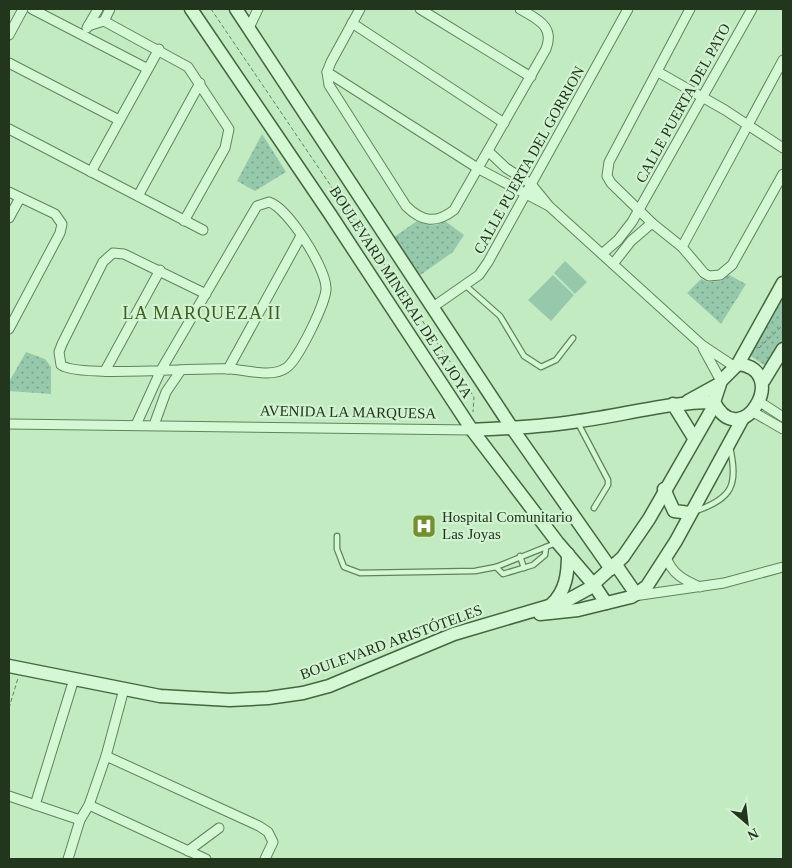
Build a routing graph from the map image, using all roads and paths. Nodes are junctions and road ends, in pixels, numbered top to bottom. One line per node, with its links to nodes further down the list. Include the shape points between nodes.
1 (23, 9): 19 (street)
2 (32, 9): 20 (street)
3 (98, 9): 17 (street)
4 (110, 9): 15 (street)
5 (190, 9): 82 (street, BOULEVARD MINERAL DE LA JOYA)
6 (211, 9): 75 (path, via 474,397)
7 (236, 9): 18 (street, BOULEVARD MINERAL DE LA JOYA)
8 (258, 9): 18 (street)
9 (360, 9): 16 (street)
10 (420, 9): 27 (street)
11 (520, 9): 27 (street, via 544,24 550,34)
12 (690, 9): 26 (street)
13 (752, 9): 29 (street, CALLE PUERTA DEL PATO)
14 (625, 10): 39 (street, CALLE PUERTA DEL GORRION)
15 (104, 21): 17 (street); 21 (street)
16 (352, 23): 25 (street); 31 (street)
17 (88, 26): 20 (street)
18 (248, 28): 58 (street, BOULEVARD MINERAL DE LA JOYA)
19 (9, 35)
20 (82, 36): 24 (street)
21 (159, 49): 24 (street); 28 (street, via 188,67)
22 (783, 60): 32 (street)
23 (9, 63): 30 (street)
24 (146, 68): 30 (street)
25 (327, 72): 36 (street); 36 (street, via 332,91 415,215 431,220 454,210)
26 (658, 72): 29 (street); 45 (street, via 607,168 611,184)
27 (531, 77): 31 (street)
28 (200, 83): 42 (street); 47 (street, via 225,120 230,134)
29 (702, 98): 32 (street); 45 (street, CALLE PUERTA DEL PATO)
30 (119, 120): 37 (street)
31 (504, 123): 35 (street)
32 (748, 125): 34 (street); 51 (street)
33 (9, 128): 37 (street)
34 (783, 148)
35 (488, 151): 36 (street); 39 (street, via 506,168)
36 (479, 169): 41 (street)
37 (91, 172): 42 (street)
38 (783, 174): 51 (street, via 726,272 709,276)
39 (532, 184): 41 (street, CALLE PUERTA DEL GORRION); 44 (street)
40 (9, 192): 43 (street)
41 (526, 195): 44 (street); 56 (street, CALLE PUERTA DEL GORRION, via 488,262)
42 (138, 196): 47 (street)
43 (20, 198): 46 (street); 60 (street, via 55,214 61,220 62,229)
44 (549, 206): 52 (street)
45 (639, 211): 48 (street); 52 (street, CALLE PUERTA DEL PATO, via 626,231)
46 (9, 218)
47 (184, 220): 49 (street)
48 (652, 223): 51 (street); 53 (street, via 631,241)
49 (203, 230)
50 (301, 236): 57 (street, via 276,204 264,202 257,206); 66 (street); 66 (street, via 322,271 326,287 324,300 295,359 285,370 277,372)
51 (682, 248)
52 (602, 254): 53 (street)
53 (613, 264): 62 (street)
54 (160, 270): 57 (street); 67 (street); 67 (street, via 118,252 103,262 62,344 59,359 66,369)
55 (783, 283): 65 (street)
56 (465, 285): 58 (street, CALLE PUERTA DEL GORRION); 61 (lane, via 500,316 524,356 541,367 556,360)
57 (206, 294): 68 (street)
58 (433, 307): 81 (street, BOULEVARD MINERAL DE LA JOYA)
59 (783, 325): 64 (path)
60 (9, 329)
61 (573, 338)
62 (702, 345): 65 (street); 71 (street)
63 (783, 349): 70 (street)
64 (758, 350)
65 (736, 365): 70 (street, via 753,368); 71 (street)
66 (228, 369): 69 (street)
67 (105, 370): 68 (street)
68 (161, 370): 69 (street); 79 (street)
69 (181, 370): 80 (street, via 166,392)
70 (764, 380): 74 (street, via 766,388)
71 (720, 383): 72 (street, AVENIDA LA MARQUESA); 73 (street)
72 (679, 403): 73 (street, AVENIDA LA MARQUESA); 77 (street, AVENIDA LA MARQUESA); 84 (street)
73 (715, 403): 74 (street, via 727,416); 84 (street, BOULEVARD ARISTÓTELES)
74 (754, 411): 76 (street); 83 (street); 85 (street)
75 (473, 414)
76 (783, 417)
77 (577, 422): 81 (street, AVENIDA LA MARQUESA); 87 (lane, via 608,480)
78 (9, 424): 79 (street, AVENIDA LA MARQUESA)
79 (136, 425): 80 (street, AVENIDA LA MARQUESA)
80 (154, 425): 82 (street, AVENIDA LA MARQUESA)
81 (512, 428): 82 (street, AVENIDA LA MARQUESA); 96 (street, BOULEVARD MINERAL DE LA JOYA)
82 (472, 430): 90 (street, BOULEVARD MINERAL DE LA JOYA)
83 (783, 430)
84 (694, 438): 86 (street, BOULEVARD ARISTÓTELES)
85 (730, 445): 88 (street); 88 (lane, via 735,474 733,484 721,500)
86 (664, 489): 88 (street, via 674,512); 96 (street, BOULEVARD ARISTÓTELES, via 649,519)
87 (594, 508)
88 (690, 513): 94 (street)
89 (336, 536): 95 (lane, via 344,567 354,572 459,572)
90 (558, 543): 91 (lane); 92 (street, BOULEVARD MINERAL DE LA JOYA)
91 (546, 548): 93 (lane); 98 (lane, via 545,555)
92 (568, 554): 99 (street, BOULEVARD MINERAL DE LA JOYA); 103 (street, via 566,582)
93 (520, 556): 95 (lane); 98 (lane)
94 (666, 557): 100 (street, via 680,578); 101 (street, via 647,586)
95 (496, 567): 98 (lane, via 503,574)
96 (613, 567): 99 (street, BOULEVARD ARISTÓTELES); 101 (street, BOULEVARD MINERAL DE LA JOYA)
97 (783, 567): 100 (street)
98 (524, 568)
99 (594, 585): 102 (street, BOULEVARD MINERAL DE LA JOYA); 103 (street, BOULEVARD ARISTÓTELES)
100 (701, 587): 101 (street)
101 (633, 595): 102 (street, BOULEVARD ARISTÓTELES)
102 (606, 604): 104 (street, BOULEVARD ARISTÓTELES, via 562,612)
103 (551, 605): 104 (street, BOULEVARD ARISTÓTELES)
104 (517, 615): 107 (street, BOULEVARD ARISTÓTELES, via 454,634 356,675 303,693 230,700 160,696)
105 (15, 667): 106 (street, BOULEVARD ARISTÓTELES); 108 (path)
106 (74, 679): 107 (street, BOULEVARD ARISTÓTELES); 111 (street)
107 (124, 689): 109 (street)
108 (9, 708)
109 (106, 756): 112 (street); 118 (street, via 227,810 268,832 273,842)
110 (9, 796): 111 (street)
111 (35, 805): 113 (street)
112 (89, 805): 113 (street); 115 (street)
113 (80, 820): 116 (street)
114 (219, 828): 115 (street)
115 (188, 851): 117 (street)
116 (68, 859)
117 (203, 859)
118 (265, 859)

